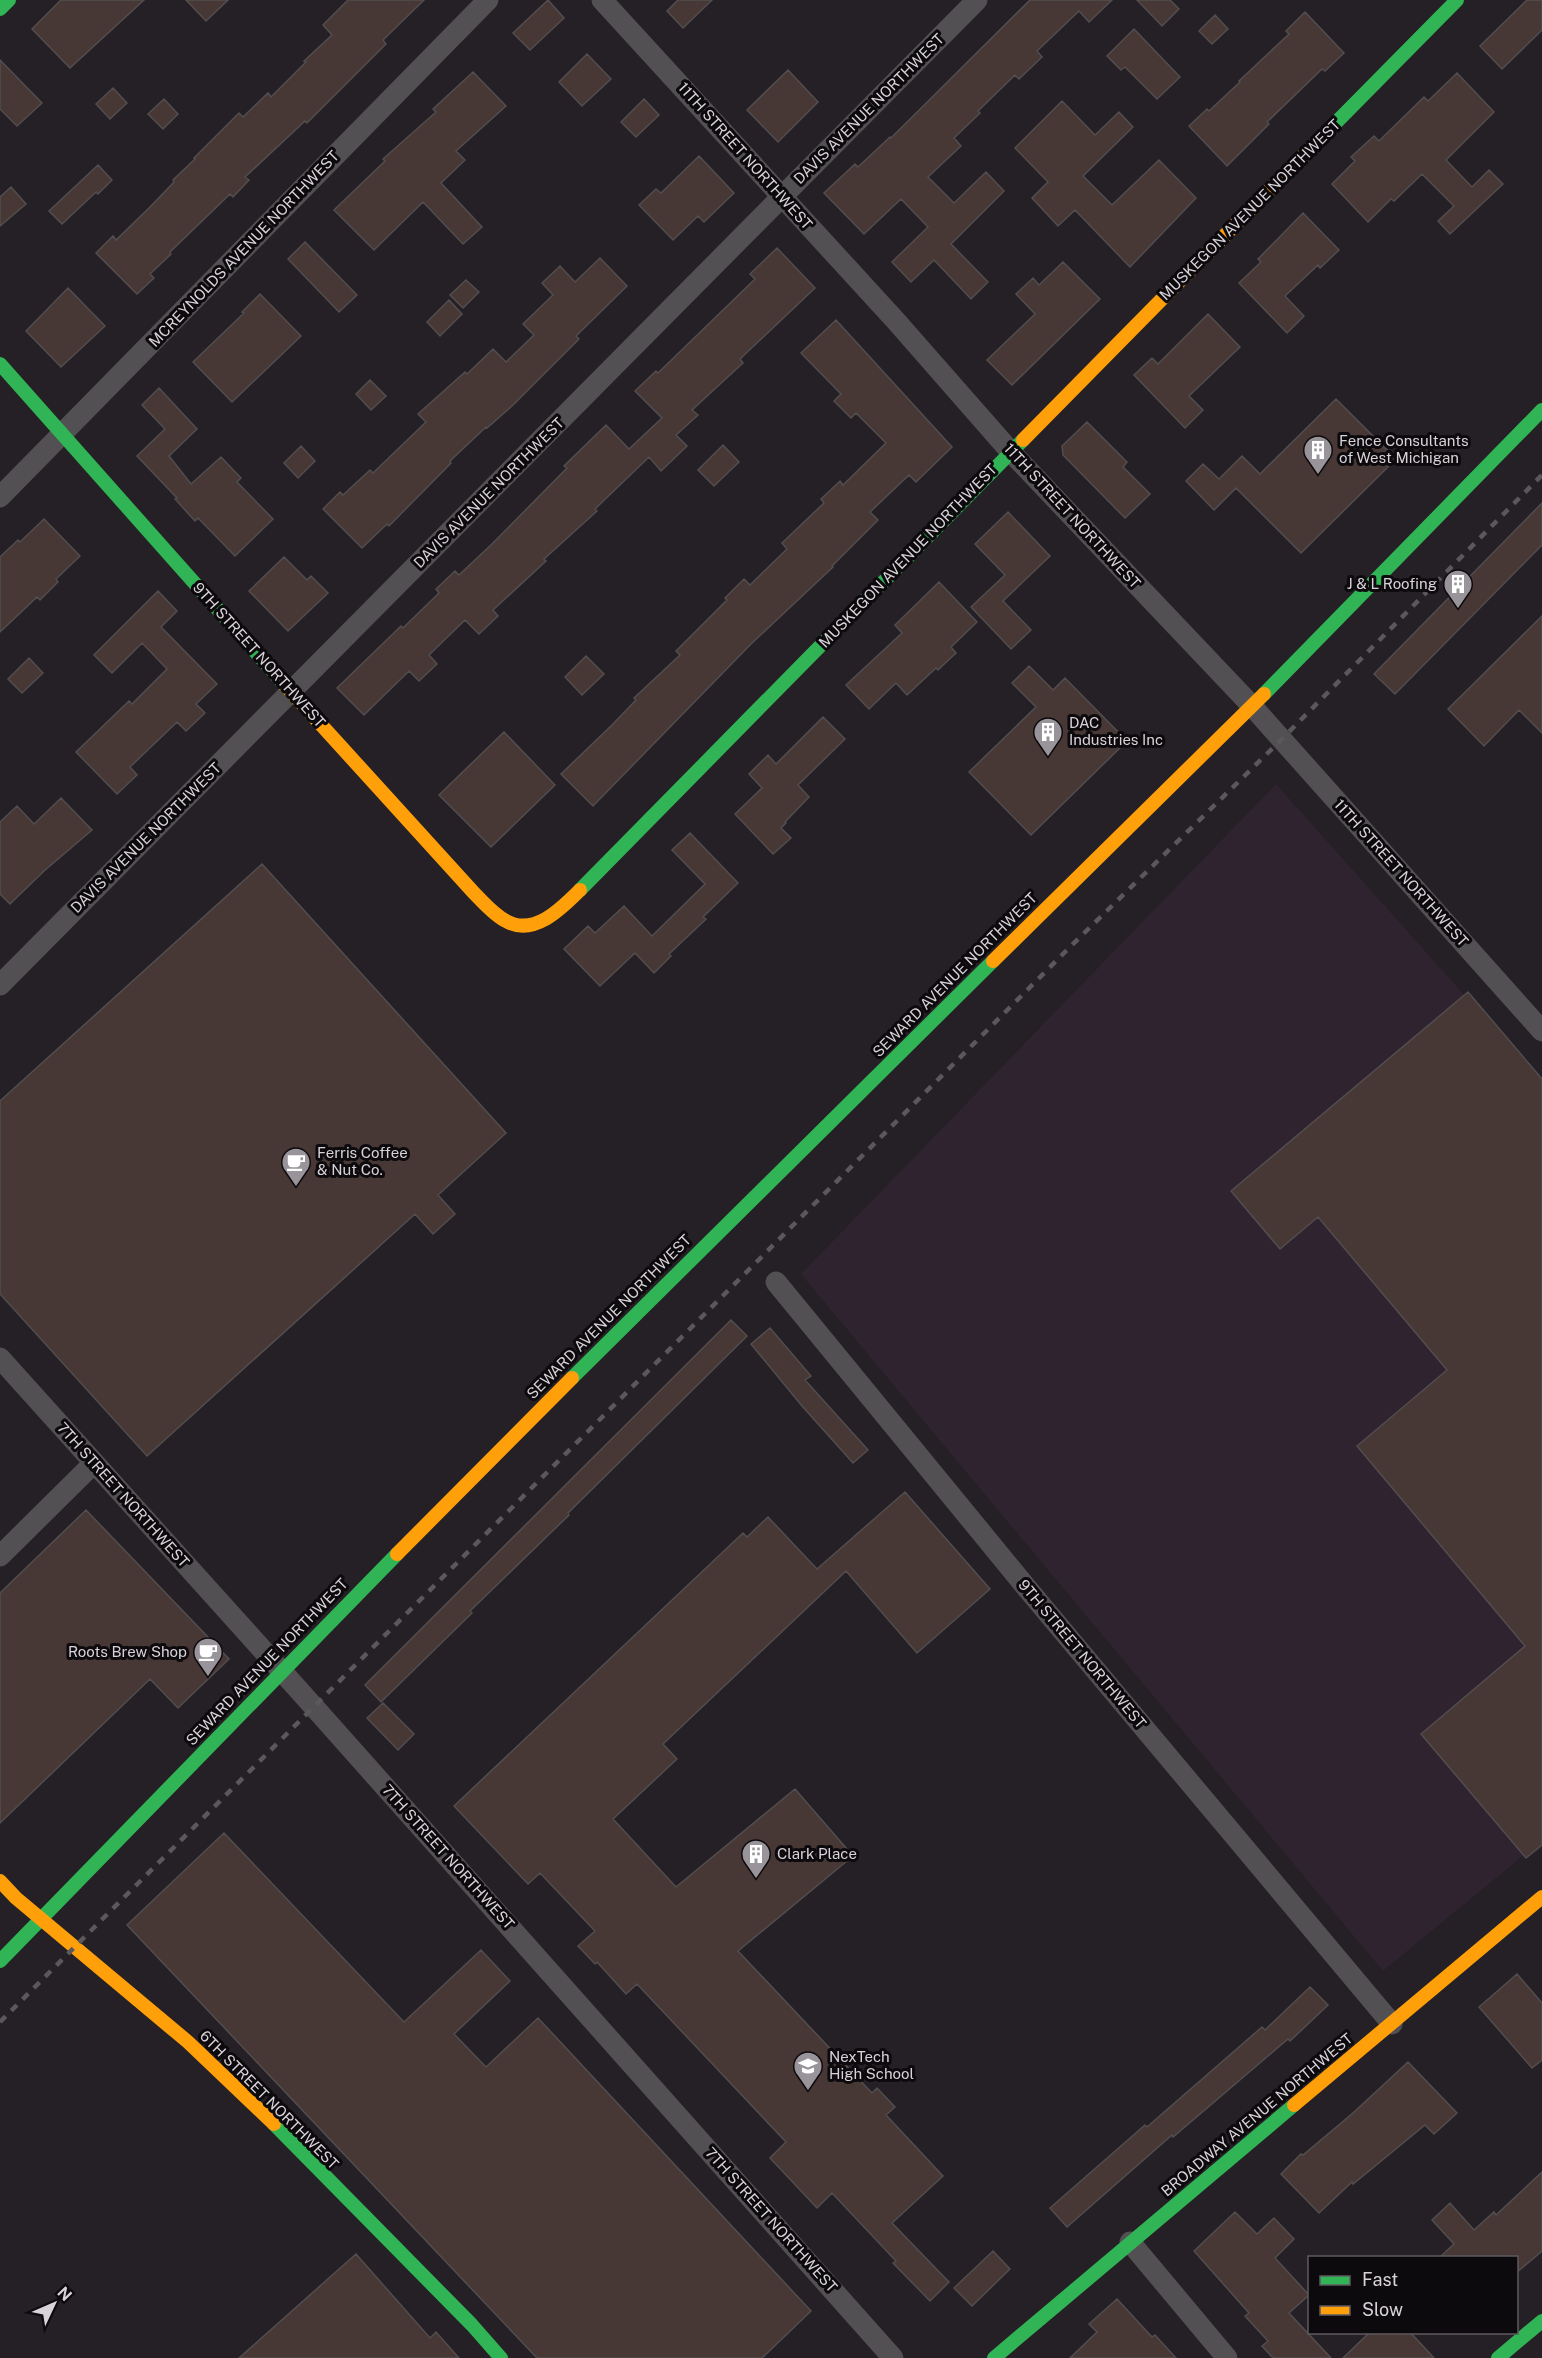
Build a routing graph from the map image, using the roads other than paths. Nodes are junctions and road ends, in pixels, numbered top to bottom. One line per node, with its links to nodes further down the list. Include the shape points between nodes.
1 (9, 0): 6 (street)
2 (488, 0): 10 (street, MCREYNOLDS AVENUE NORTHWEST)
3 (602, 0): 7 (street, 11TH STREET NORTHWEST)
4 (977, 0): 7 (street, DAVIS AVENUE NORTHWEST)
5 (1457, 0): 11 (street, MUSKEGON AVENUE NORTHWEST)
6 (0, 9)
7 (781, 197): 11 (street, 11TH STREET NORTHWEST); 13 (street, DAVIS AVENUE NORTHWEST)
8 (0, 364): 10 (street, 9TH STREET NORTHWEST)
9 (1542, 410): 14 (street, SEWARD AVENUE NORTHWEST)
10 (63, 435): 12 (street, MCREYNOLDS AVENUE NORTHWEST); 13 (street, 9TH STREET NORTHWEST)
11 (1010, 451): 14 (street, 11TH STREET NORTHWEST); 15 (street, MUSKEGON AVENUE NORTHWEST, via 560,910)
12 (0, 497)
13 (292, 692): 15 (street, 9TH STREET NORTHWEST, via 493,912 515,927); 16 (street, DAVIS AVENUE NORTHWEST)
14 (1252, 706): 17 (street, 11TH STREET NORTHWEST); 22 (street, SEWARD AVENUE NORTHWEST, via 699,1251)
15 (531, 925)
16 (0, 985)
17 (1542, 1030)
18 (776, 1282): 27 (street, 9TH STREET NORTHWEST)
19 (0, 1358): 20 (street, 7TH STREET NORTHWEST)
20 (94, 1463): 21 (street); 22 (street, 7TH STREET NORTHWEST)
21 (0, 1556)
22 (281, 1671): 25 (street, SEWARD AVENUE NORTHWEST); 31 (street, 7TH STREET NORTHWEST)
23 (0, 1881): 25 (street, 6TH STREET NORTHWEST)
24 (1542, 1897): 27 (street, BROADWAY AVENUE NORTHWEST)
25 (42, 1920): 26 (street, SEWARD AVENUE NORTHWEST); 30 (street, 6TH STREET NORTHWEST, via 188,2042 250,2100)
26 (0, 1961)
27 (1392, 2024): 28 (street, BROADWAY AVENUE NORTHWEST)
28 (1130, 2242): 32 (street, BROADWAY AVENUE NORTHWEST); 33 (street)
29 (1542, 2321): 34 (street)
30 (501, 2358)
31 (893, 2358)
32 (994, 2358)
33 (1227, 2358)
34 (1498, 2358)

